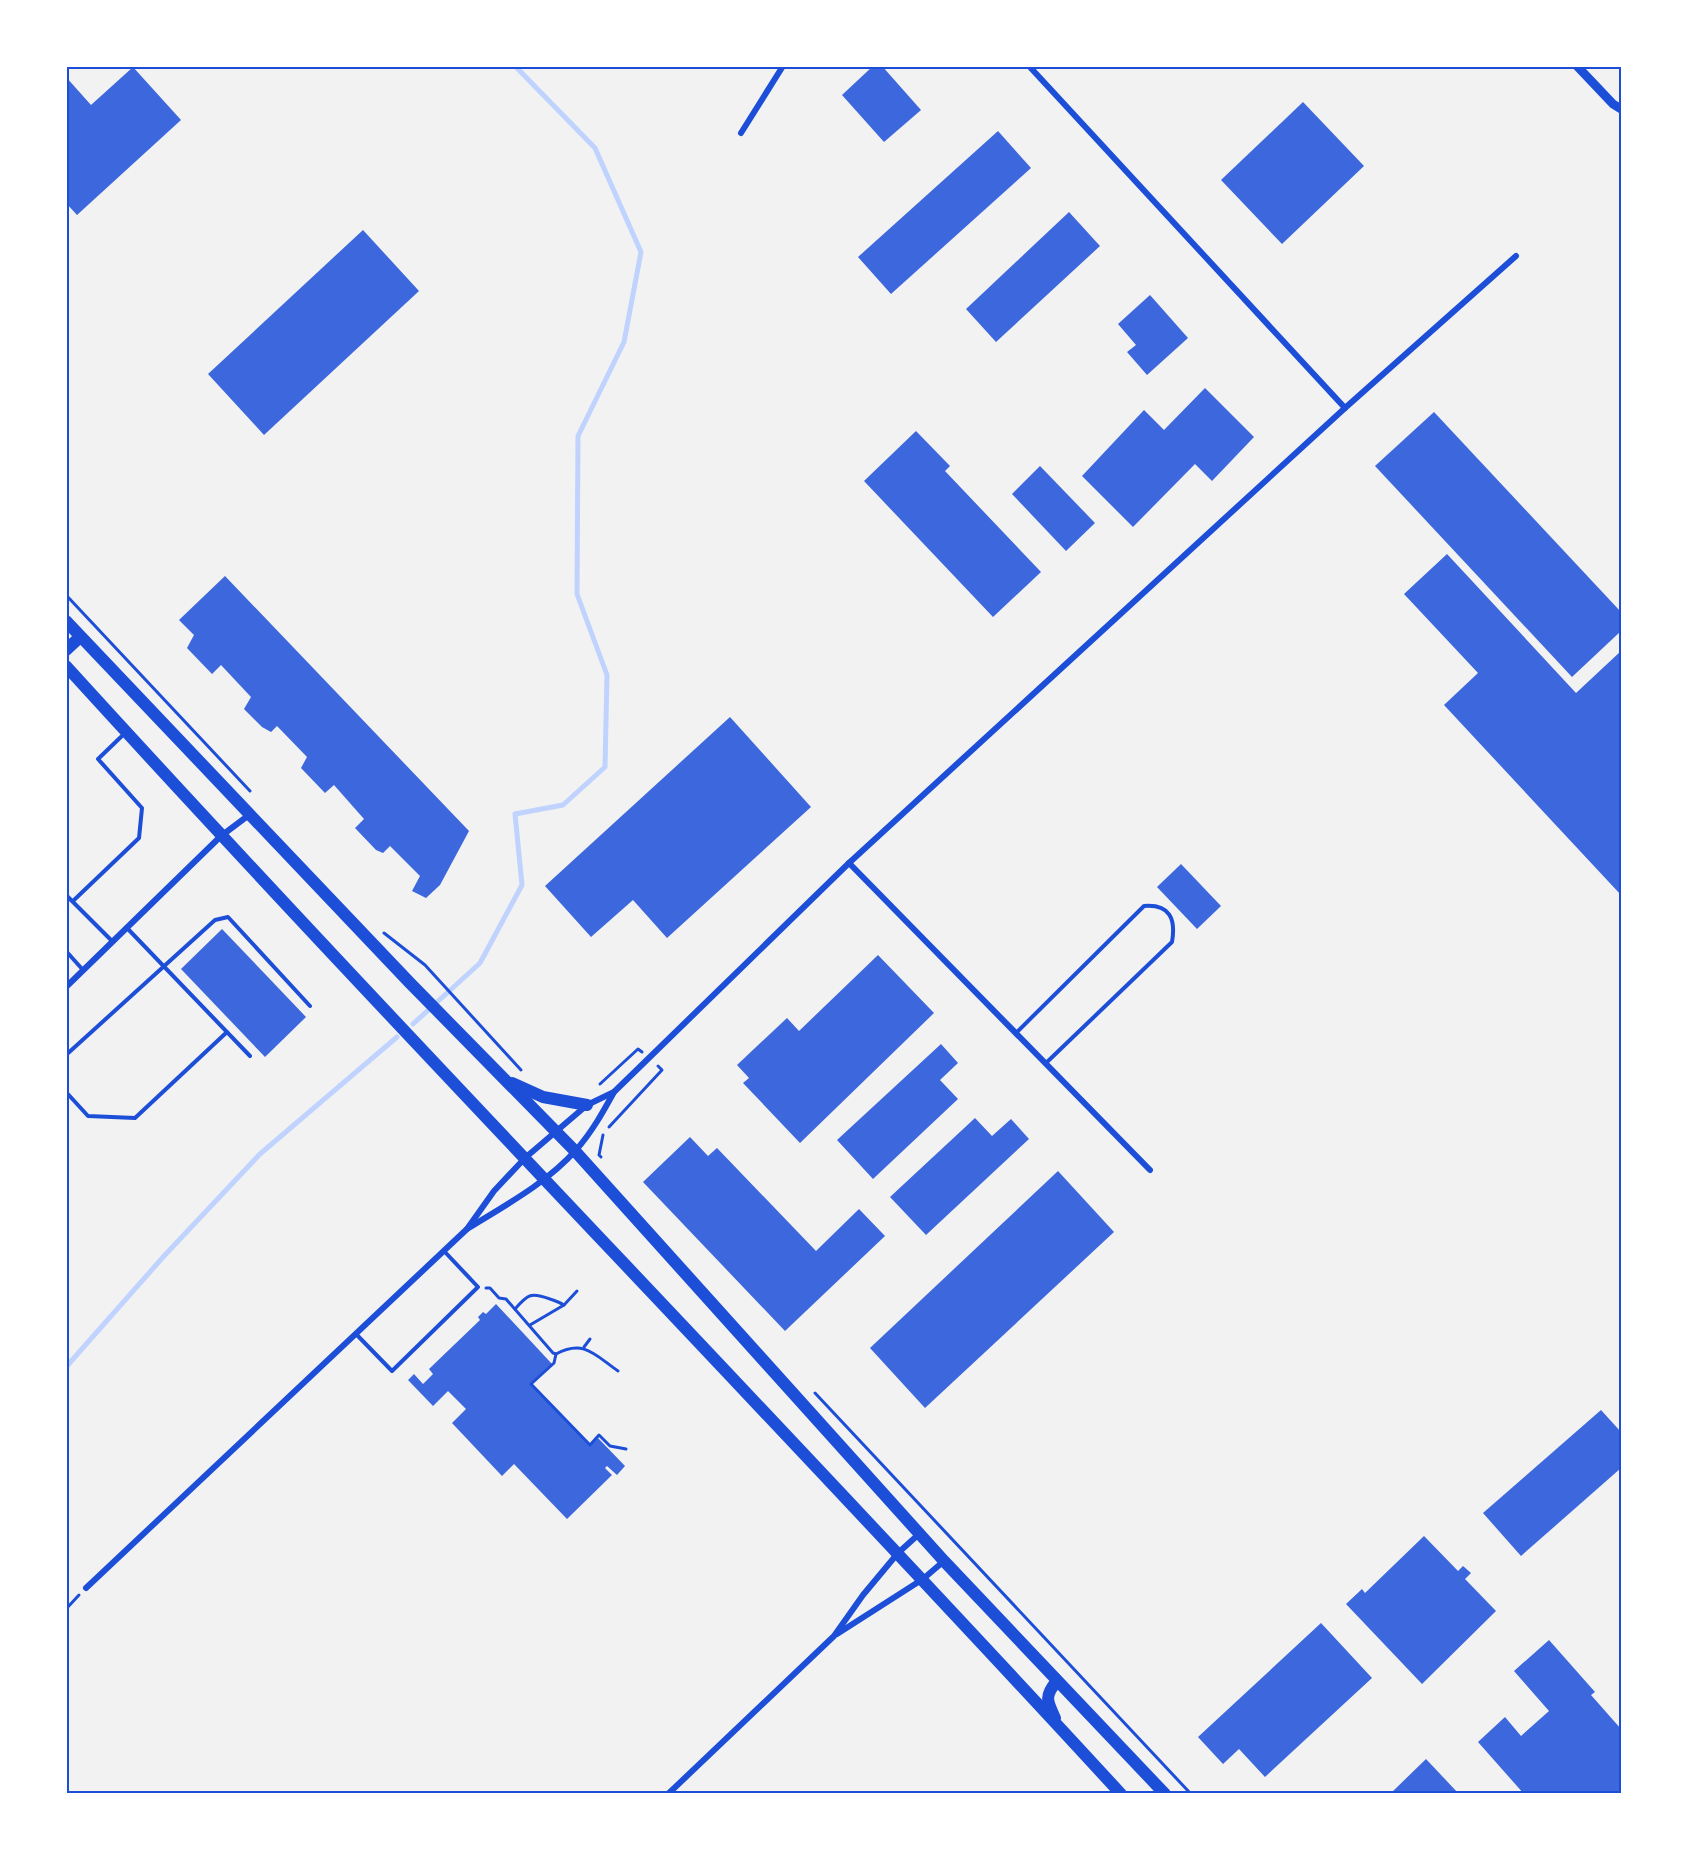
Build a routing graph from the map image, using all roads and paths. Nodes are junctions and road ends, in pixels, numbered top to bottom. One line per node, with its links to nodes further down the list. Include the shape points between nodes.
1 (783, 66): 5 (street)
2 (1029, 66): 7 (street)
3 (1577, 66): 4 (street)
4 (1621, 109)
5 (741, 133)
6 (1516, 255): 7 (street)
7 (1345, 408): 17 (street)
8 (66, 595): 14 (path)
9 (66, 621): 10 (main road)
10 (80, 637): 11 (main road); 15 (main road)
11 (66, 650)
12 (66, 666): 13 (main road)
13 (127, 732): 16 (main road); 19 (lane, via 98,759 142,808 139,838)
14 (255, 797)
15 (249, 815): 16 (street); 35 (main road)
16 (221, 836): 20 (street); 42 (main road)
17 (849, 863): 29 (street); 32 (street)
18 (66, 895): 19 (lane)
19 (73, 901): 22 (lane)
20 (127, 928): 22 (street); 24 (lane)
21 (380, 929): 34 (path, via 425,965)
22 (113, 942): 25 (street)
23 (66, 951): 25 (lane)
24 (164, 966): 27 (lane, via 215,920 228,917); 28 (lane); 30 (lane)
25 (83, 970): 26 (street)
26 (66, 987)
27 (310, 1006)
28 (227, 1032): 31 (lane); 37 (lane, via 135,1118 88,1116)
29 (1016, 1033): 33 (street); 33 (lane, via 1144,906 1156,905 1168,912 1175,927 1173,942)
30 (66, 1055)
31 (250, 1056)
32 (649, 1058): 36 (path, via 638,1049); 38 (street); 43 (path, via 662,1070 602,1135 599,1155)
33 (1046, 1063): 44 (street)
34 (522, 1072)
35 (505, 1080): 39 (main road, via 543,1097); 40 (main road)
36 (595, 1087)
37 (66, 1092)
38 (614, 1092): 39 (street); 41 (street)
39 (587, 1105): 40 (street)
40 (555, 1131): 41 (main road); 42 (street)
41 (575, 1151): 45 (street); 60 (main road)
42 (525, 1158): 45 (main road); 46 (street, via 494,1191)
43 (603, 1162)
44 (1150, 1170)
45 (545, 1178): 46 (street); 61 (main road)
46 (467, 1229): 47 (street)
47 (443, 1251): 48 (lane); 53 (street)
48 (478, 1287): 51 (path, via 490,1288); 53 (lane, via 392,1371)
49 (577, 1291): 50 (path)
50 (564, 1305): 51 (path, via 537,1294 524,1298); 52 (path)
51 (515, 1309): 52 (path)
52 (530, 1324): 56 (path)
53 (356, 1334): 64 (street)
54 (590, 1339): 55 (path)
55 (583, 1347): 56 (path, via 570,1347); 57 (path)
56 (556, 1354): 59 (path, via 554,1363 531,1384 590,1445 599,1435 610,1446)
57 (618, 1371)
58 (808, 1386): 72 (path)
59 (626, 1449)
60 (919, 1534): 61 (street); 62 (main road)
61 (898, 1553): 63 (main road); 66 (street)
62 (944, 1561): 63 (street); 67 (main road)
63 (923, 1579): 66 (street); 68 (main road)
64 (86, 1588): 65 (path)
65 (66, 1609)
66 (834, 1636): 69 (street)
67 (1057, 1681): 68 (main road, via 1048,1692 1048,1701); 71 (main road)
68 (1061, 1730): 70 (main road)
69 (668, 1794)
70 (1121, 1794)
71 (1165, 1794)
72 (1191, 1794)

